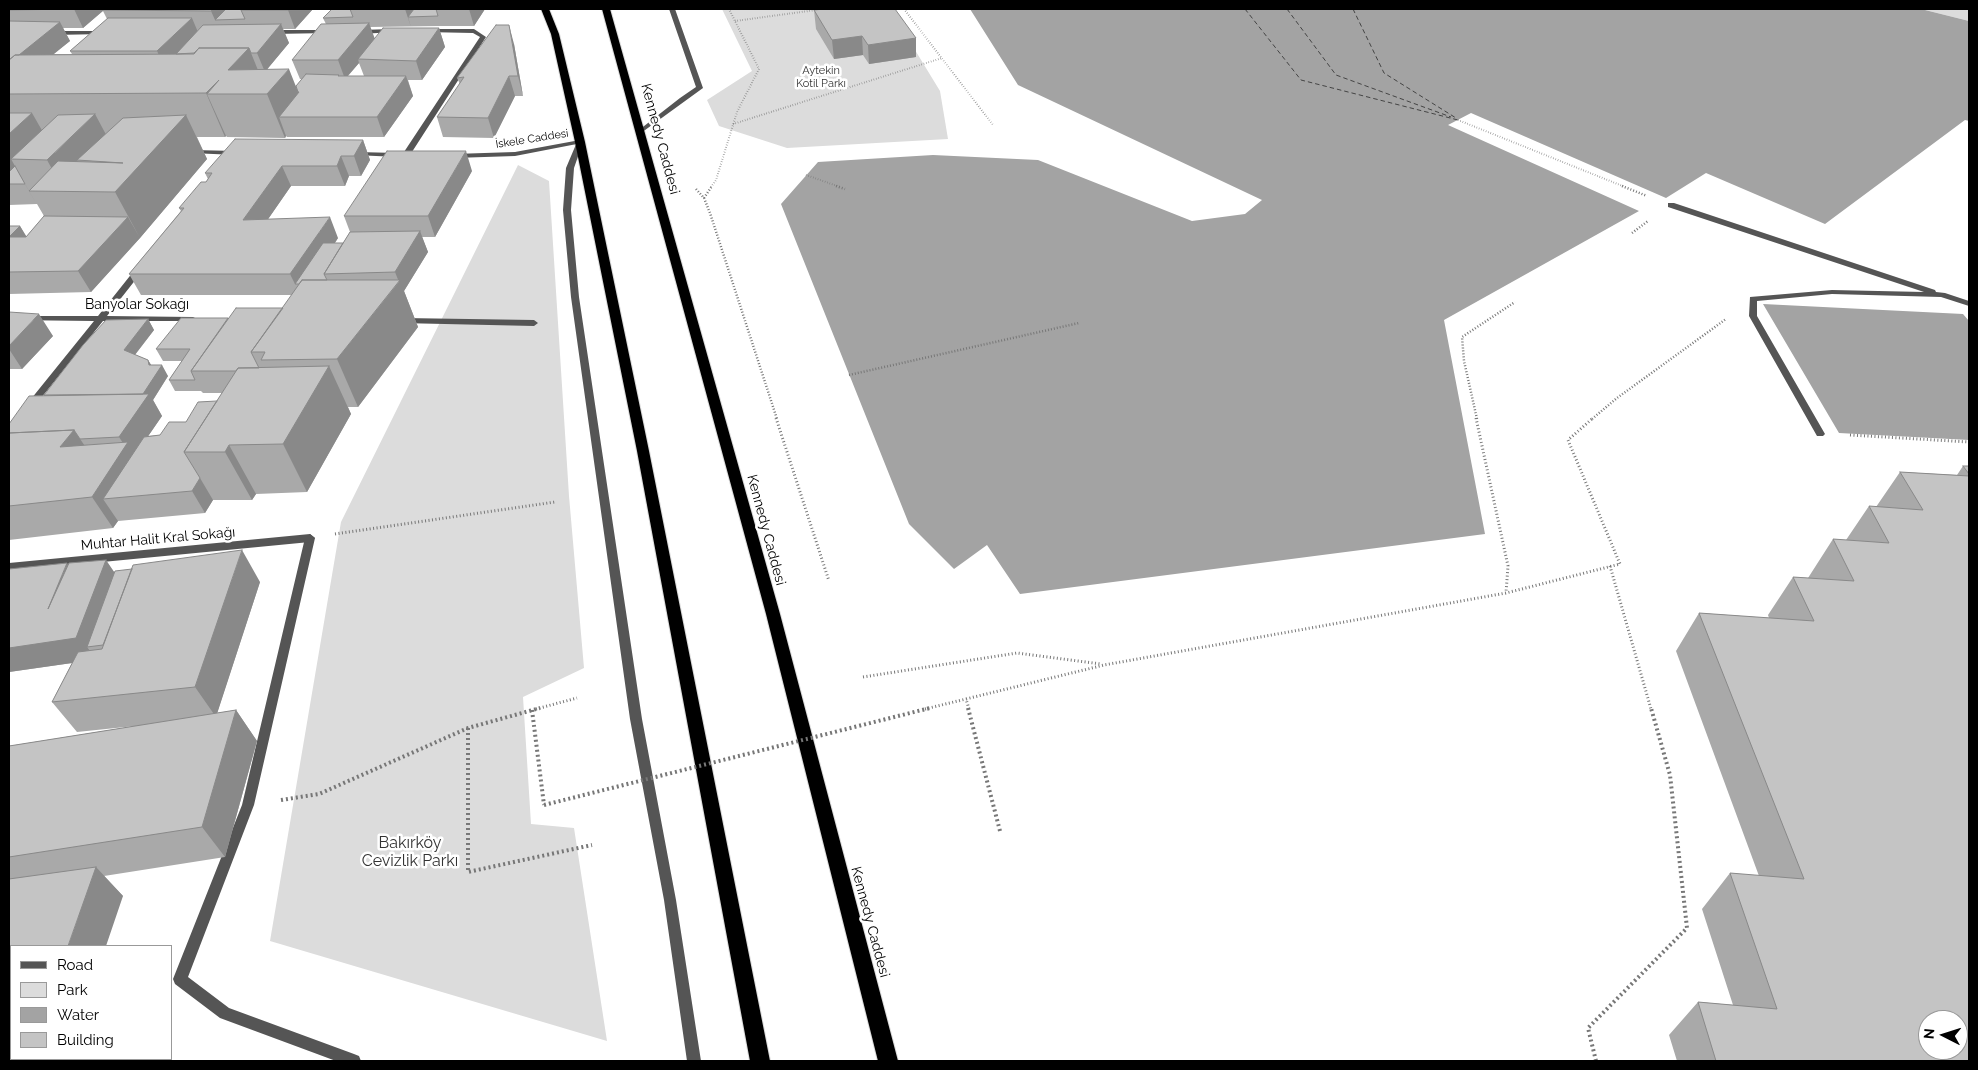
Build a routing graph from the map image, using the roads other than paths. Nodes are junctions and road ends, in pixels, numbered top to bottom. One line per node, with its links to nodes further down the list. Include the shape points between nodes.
1 (545, 9): 14 (highway, via 556,34)
2 (606, 9): 13 (highway, Kennedy Caddesi)
3 (672, 9): 13 (street, via 700,88 682,98)
4 (106, 30): 11 (street)
5 (405, 31): 9 (street)
6 (414, 31): 19 (street, via 474,31 483,37)
7 (266, 32): 8 (street)
8 (335, 32)
9 (355, 32)
10 (48, 33): 11 (street)
11 (98, 33): 12 (street)
12 (90, 39)
13 (640, 132): 38 (highway, Kennedy Caddesi, via 773,614)
14 (580, 142): 21 (street, İskele Caddesi, via 502,156); 36 (street, via 570,168 567,210 575,297 635,710 670,900); 37 (highway)
15 (184, 152): 16 (street)
16 (232, 153): 17 (street); 22 (street)
17 (242, 153)
18 (348, 154): 19 (street)
19 (406, 155): 20 (street)
20 (416, 155)
21 (446, 156)
22 (226, 160)
23 (1671, 205): 25 (street)
24 (149, 258): 28 (street)
25 (1942, 295): 26 (street); 33 (street, via 1832,292 1754,299 1753,316)
26 (1969, 304)
27 (9, 318): 28 (street, Banyolar Sokağı)
28 (101, 318): 29 (street, Banyolar Sokağı); 32 (street)
29 (199, 319)
30 (396, 321): 31 (street)
31 (534, 323)
32 (27, 410)
33 (1820, 434)
34 (9, 567): 35 (street, Muhtar Halit Kral Sokağı, via 310,538 248,805 180,979 225,1013)
35 (354, 1061)
36 (694, 1061)
37 (760, 1061)
38 (888, 1061)

